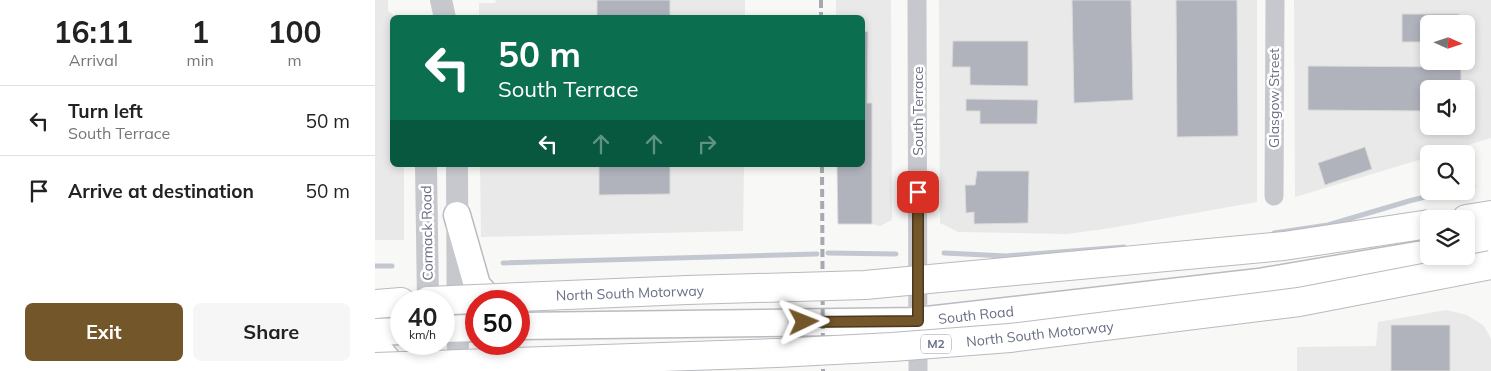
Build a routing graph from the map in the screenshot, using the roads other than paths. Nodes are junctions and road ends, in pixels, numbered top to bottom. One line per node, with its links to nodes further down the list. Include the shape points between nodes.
1 (435, 0): 5 (street)
2 (441, 0): 6 (street)
3 (917, 0): 23 (street, South Terrace)
4 (1275, 0): 9 (street, Glasgow Street)
5 (433, 15)
6 (444, 15)
7 (426, 167): 18 (street, Cormack Road)
8 (457, 167): 10 (street, Cormack Road)
9 (1274, 196)
10 (457, 215): 19 (main road, via 477,284); 25 (street, Cormack Road)
11 (1491, 215): 12 (highway)
12 (1475, 218)
13 (1420, 225): 20 (highway, North South Motorway, bridge, via 1284,246 865,285)
14 (1491, 241): 15 (main road)
15 (1475, 244)
16 (1420, 255): 23 (main road, South Road, via 1259,282)
17 (1491, 265): 30 (highway, North South Motorway / M2, bridge, via 1299,302 1010,338 777,353)
18 (428, 290)
19 (482, 290)
20 (455, 300)
21 (390, 303): 22 (highway)
22 (375, 304)
23 (918, 321): 24 (main road, South Road); 34 (street, South Terrace)
24 (530, 326)
25 (459, 328): 33 (street, Cormack Road)
26 (390, 331): 27 (main road)
27 (375, 332)
28 (375, 345): 31 (main road)
29 (428, 355): 32 (street)
30 (375, 367)
31 (397, 371)
32 (428, 371)
33 (457, 371)
34 (918, 371)

